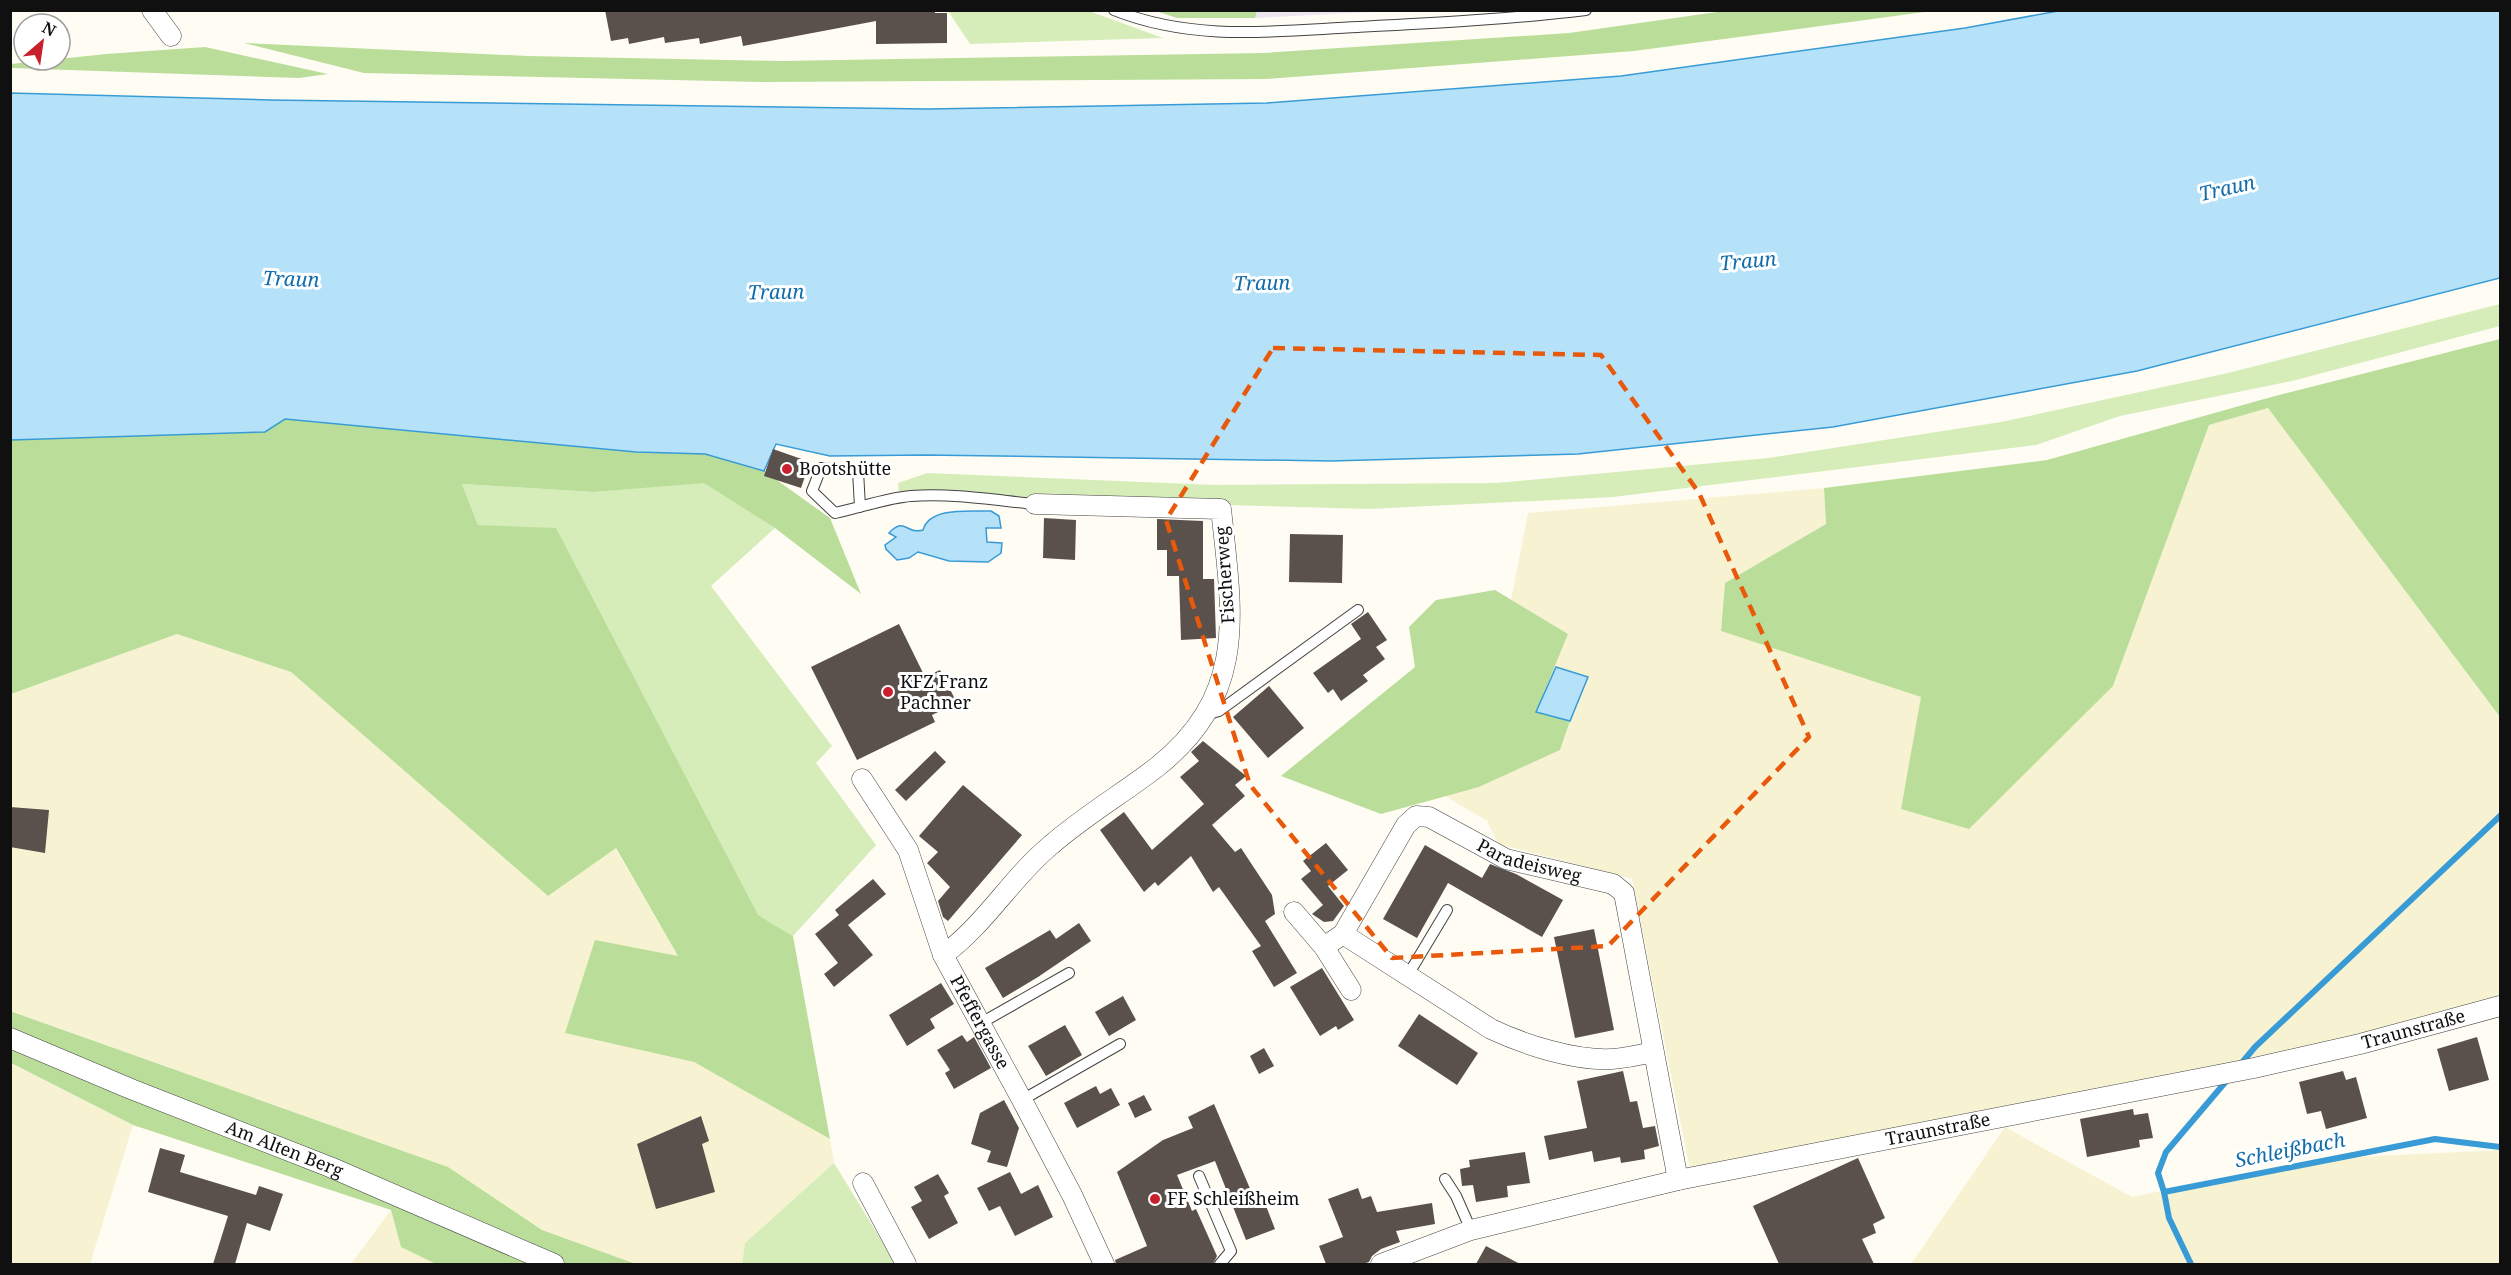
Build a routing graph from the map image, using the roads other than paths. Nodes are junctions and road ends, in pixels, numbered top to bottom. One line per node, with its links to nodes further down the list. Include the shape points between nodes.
1 (152, 10): 4 (street)
2 (1114, 10): 3 (lane, via 1190,31 1234,33 1447,23)
3 (1586, 10)
4 (171, 36)
5 (1035, 504): 6 (lane, via 956,495 909,496); 8 (street, Fischerweg, via 1221,509 1229,640 1220,685)
6 (861, 507): 6 (lane, via 835,513 827,506 812,491 821,468 858,471)
7 (1358, 610): 8 (lane, Fischerweg, via 1219,711)
8 (1205, 715): 14 (street, Fischerweg, via 1159,765 1035,857)
9 (862, 779): 14 (street, Pfeffergasse, via 908,850)
10 (1447, 910): 16 (lane)
11 (1294, 912): 13 (street)
12 (1343, 934): 13 (street, Paradeisweg); 16 (street); 22 (street, Paradeisweg, via 1406,825 1416,816 1429,817 1506,859 1613,884 1624,893)
13 (1324, 947): 17 (street)
14 (943, 955): 19 (street, Pfeffergasse)
15 (1069, 973): 19 (lane)
16 (1408, 975): 22 (street, via 1491,1029 1531,1045 1601,1059)
17 (1351, 990)
18 (2500, 1006): 26 (street, Traunstraße, via 2254,1068)
19 (981, 1023): 23 (street, Pfeffergasse)
20 (10, 1038): 29 (street, Am Alten Berg, via 330,1167)
21 (1120, 1044): 23 (lane)
22 (1653, 1052): 26 (street, Paradeisweg)
23 (1022, 1100): 31 (street, Pfeffergasse)
24 (1199, 1176): 32 (lane, via 1231,1251)
25 (1445, 1179): 28 (lane)
26 (1678, 1180): 28 (street, Traunstraße)
27 (863, 1183): 30 (street)
28 (1471, 1230): 33 (street, Traunstraße)
29 (554, 1264)
30 (906, 1264)
31 (1104, 1264)
32 (1220, 1264)
33 (1381, 1264)

